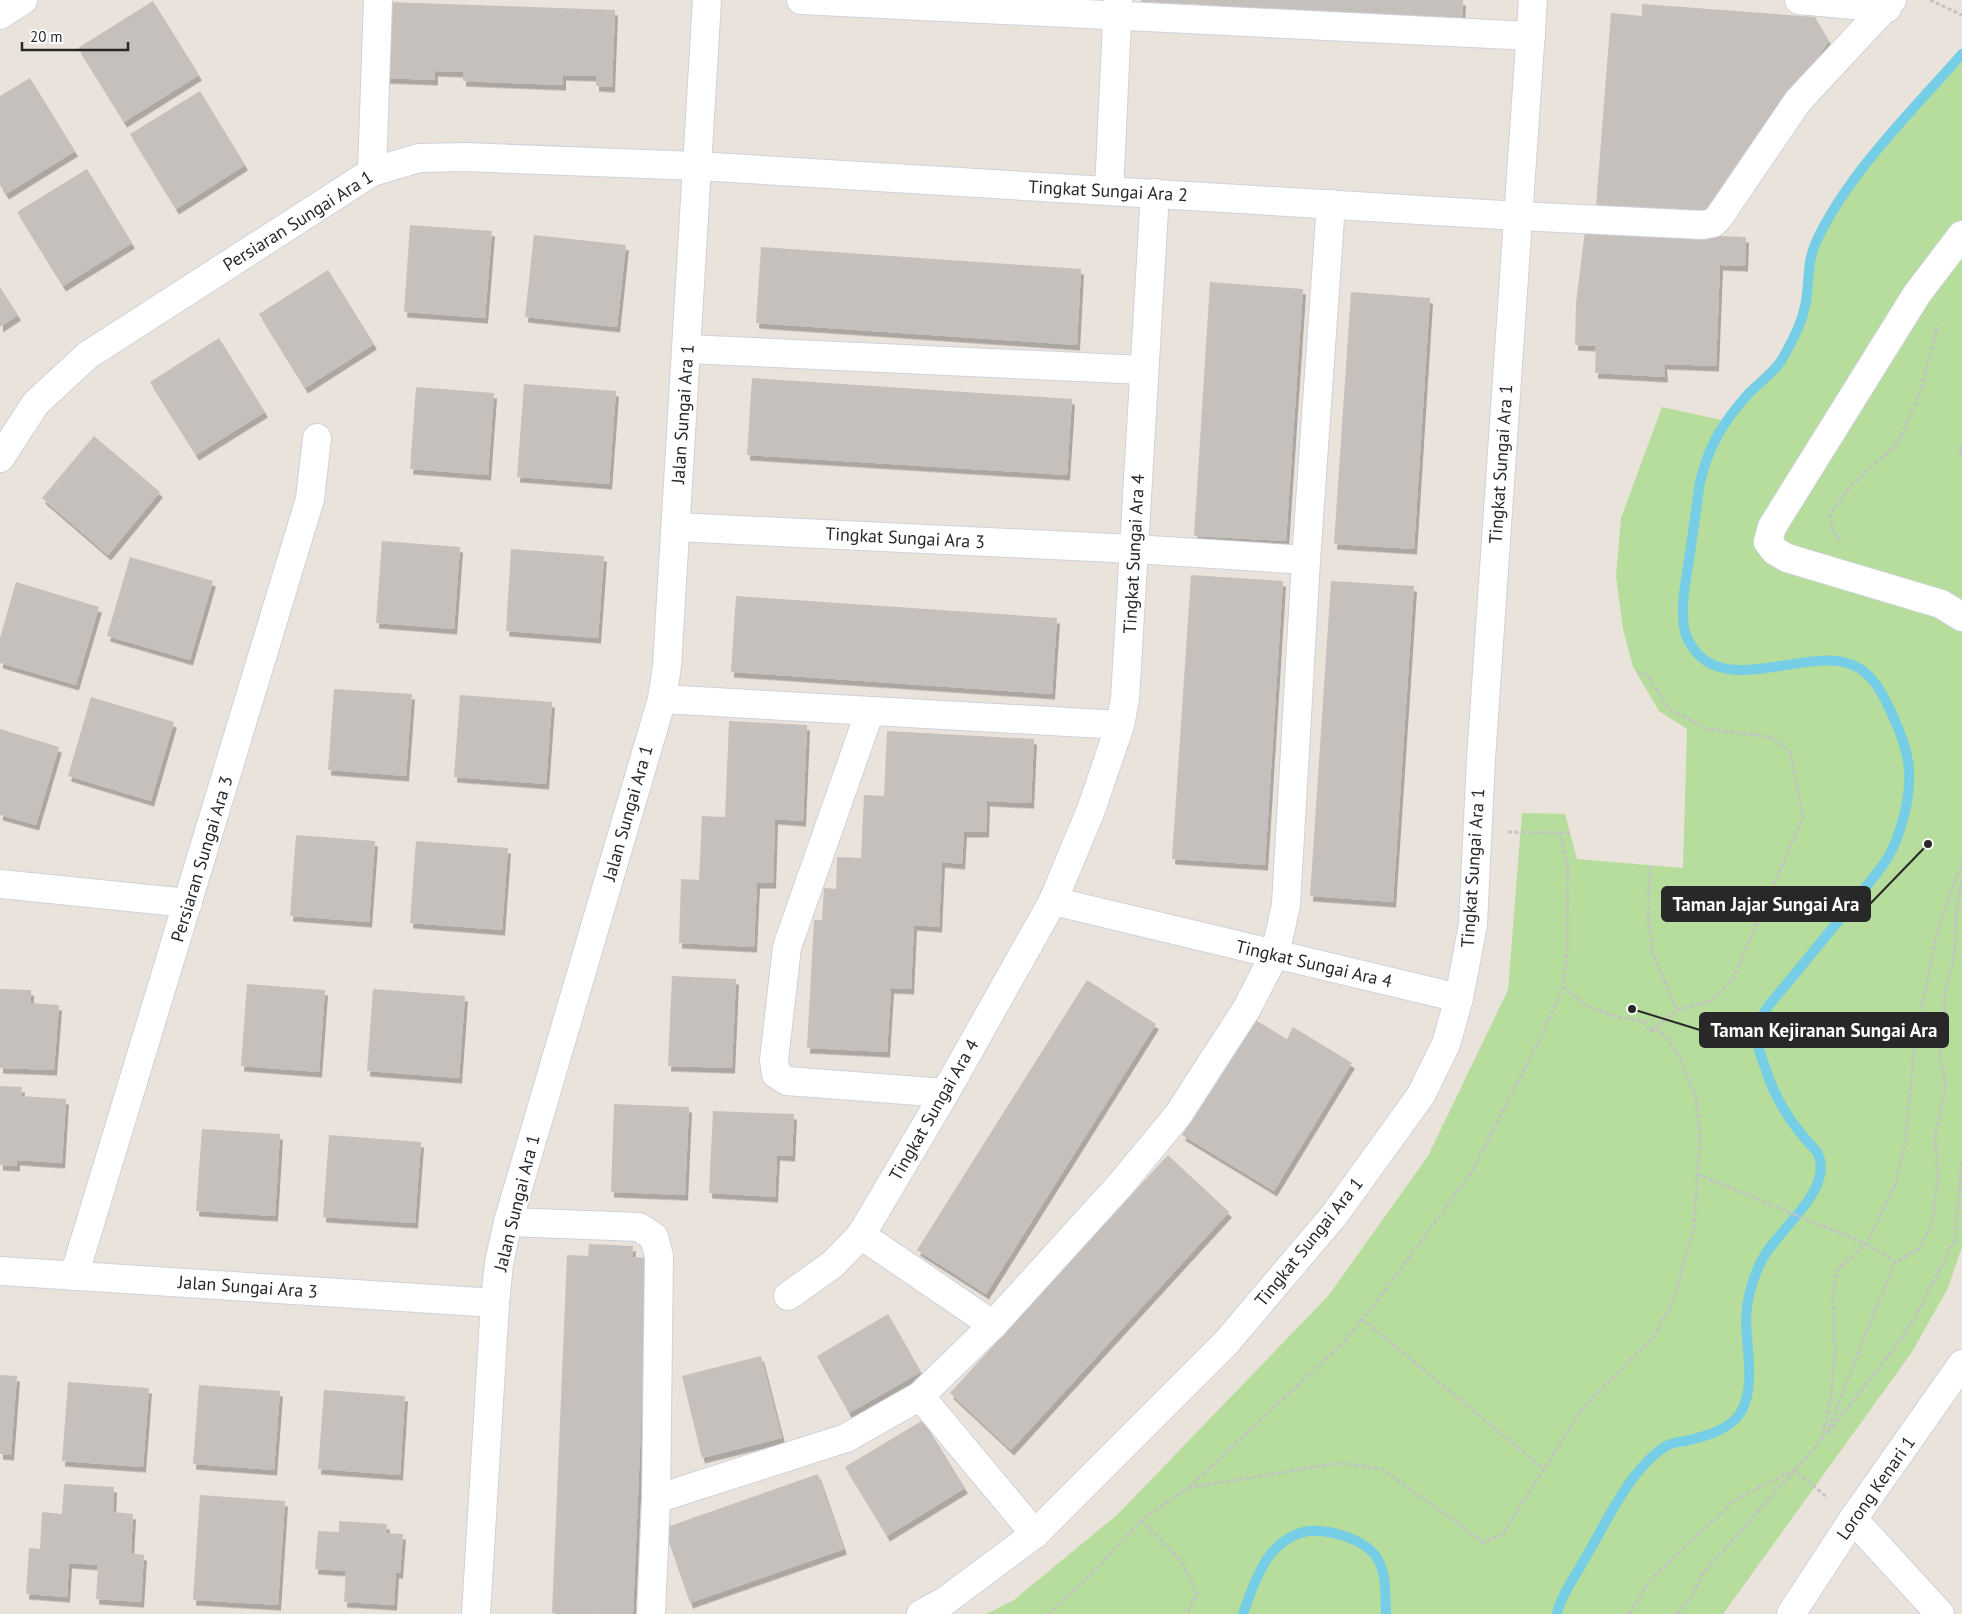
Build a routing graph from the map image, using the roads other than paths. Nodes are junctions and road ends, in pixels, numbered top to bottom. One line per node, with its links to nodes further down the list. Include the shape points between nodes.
1 (24, 0): 9 (street)
2 (378, 0): 12 (street)
3 (706, 0): 11 (street, Jalan Sungai Ara 1)
4 (801, 0): 8 (street)
5 (1533, 0): 10 (street, Tingkat Sungai Ara 1)
6 (1799, 0): 7 (street)
7 (1890, 4): 16 (street, Tingkat Sungai Ara 2, via 1798,102 1713,223)
8 (1118, 8): 10 (street); 13 (street)
9 (0, 15)
10 (1531, 36): 16 (street, Tingkat Sungai Ara 1)
11 (697, 166): 12 (street, Persiaran Sungai Ara 1, via 466,157 419,158); 13 (street, Tingkat Sungai Ara 2); 18 (street, Jalan Sungai Ara 1)
12 (372, 172): 21 (street, Persiaran Sungai Ara 1, via 88,355 36,404)
13 (1109, 191): 14 (street, Tingkat Sungai Ara 2)
14 (1154, 193): 15 (street, Tingkat Sungai Ara 2); 19 (street, Tingkat Sungai Ara 4)
15 (1331, 204): 16 (street, Tingkat Sungai Ara 2); 24 (street)
16 (1518, 216): 33 (street, Tingkat Sungai Ara 1, via 1473,924)
17 (1962, 235): 25 (street, via 1912,302 1772,527 1768,542 1787,558 1941,604)
18 (687, 349): 19 (street); 22 (street, Jalan Sungai Ara 1)
19 (1144, 370): 23 (street, Tingkat Sungai Ara 4)
20 (317, 438): 31 (street, Persiaran Sungai Ara 3, via 310,499)
21 (0, 458)
22 (676, 527): 23 (street, Tingkat Sungai Ara 3); 26 (street, Jalan Sungai Ara 1)
23 (1134, 549): 24 (street, Tingkat Sungai Ara 3); 28 (street, Tingkat Sungai Ara 4, via 1125,699)
24 (1306, 560): 32 (street, via 1286,904)
25 (1962, 617)
26 (662, 699): 27 (street); 35 (street, Jalan Sungai Ara 1)
27 (870, 711): 28 (street); 34 (street, via 787,947 774,1060 776,1074 787,1081)
28 (1120, 725): 30 (street, Tingkat Sungai Ara 4, via 1091,810)
29 (0, 884): 31 (street)
30 (1053, 901): 32 (street, Tingkat Sungai Ara 4); 34 (street, Tingkat Sungai Ara 4)
31 (188, 903): 38 (street, Persiaran Sungai Ara 3)
32 (1275, 954): 33 (street, Tingkat Sungai Ara 4); 41 (street, via 1247,1008 1178,1115 1122,1184)
33 (1459, 998): 46 (street, Tingkat Sungai Ara 1, via 1446,1044 1420,1095 1336,1214 1226,1343)
34 (945, 1093): 36 (street, Tingkat Sungai Ara 4)
35 (508, 1222): 40 (street, Jalan Sungai Ara 1); 44 (street, via 639,1227 654,1237 659,1256)
36 (861, 1234): 39 (street, Tingkat Sungai Ara 4, via 832,1264); 41 (street)
37 (0, 1271): 38 (street, Jalan Sungai Ara 3)
38 (74, 1276): 40 (street, Jalan Sungai Ara 3)
39 (788, 1296)
40 (495, 1303): 47 (street, Jalan Sungai Ara 1)
41 (993, 1325): 43 (street)
42 (1962, 1364): 45 (street, Lorong Kenari 1)
43 (920, 1396): 44 (street, via 846,1438); 46 (street)
44 (656, 1499): 48 (street)
45 (1853, 1519): 50 (street, Lorong Kenari 1); 51 (street)
46 (1035, 1534): 49 (street, Tingkat Sungai Ara 1, via 945,1601)
47 (476, 1614)
48 (651, 1614)
49 (921, 1614)
50 (1791, 1614)
51 (1940, 1614)

